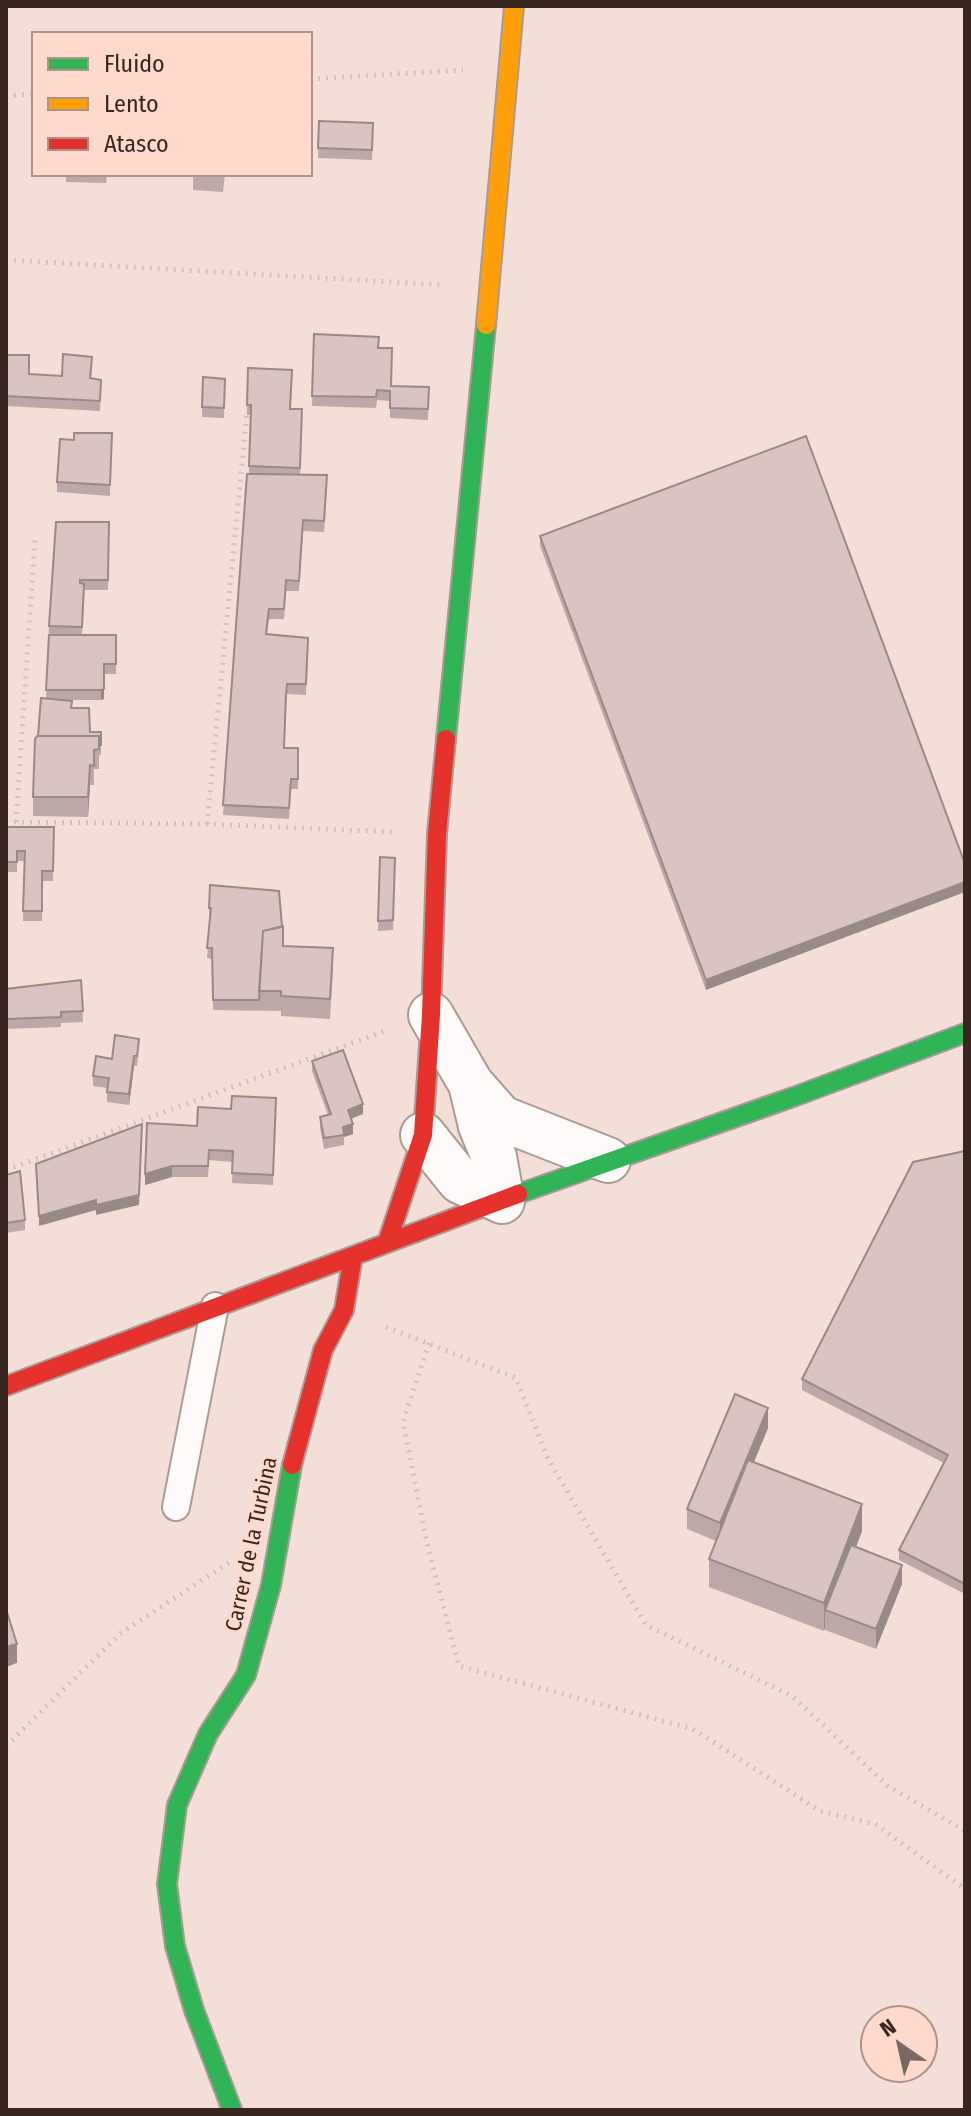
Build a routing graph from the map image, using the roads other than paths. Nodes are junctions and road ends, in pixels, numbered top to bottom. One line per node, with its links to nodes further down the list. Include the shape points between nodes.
1 (514, 6): 2 (street, via 437,834)
2 (431, 1015): 4 (street); 5 (street)
3 (965, 1033): 6 (street)
4 (471, 1084): 6 (street, via 501,1118); 7 (street)
5 (423, 1135): 7 (street, via 460,1181); 8 (street)
6 (608, 1160): 7 (street)
7 (502, 1201): 8 (street)
8 (388, 1240): 9 (street)
9 (353, 1256): 10 (street); 13 (street, Carrer de la Turbina, via 344,1310 323,1350 291,1469 271,1585 246,1675 208,1734 177,1805 167,1884 175,1946)
10 (215, 1306): 11 (street); 12 (lane)
11 (6, 1386)
12 (176, 1507)
13 (232, 2110)

